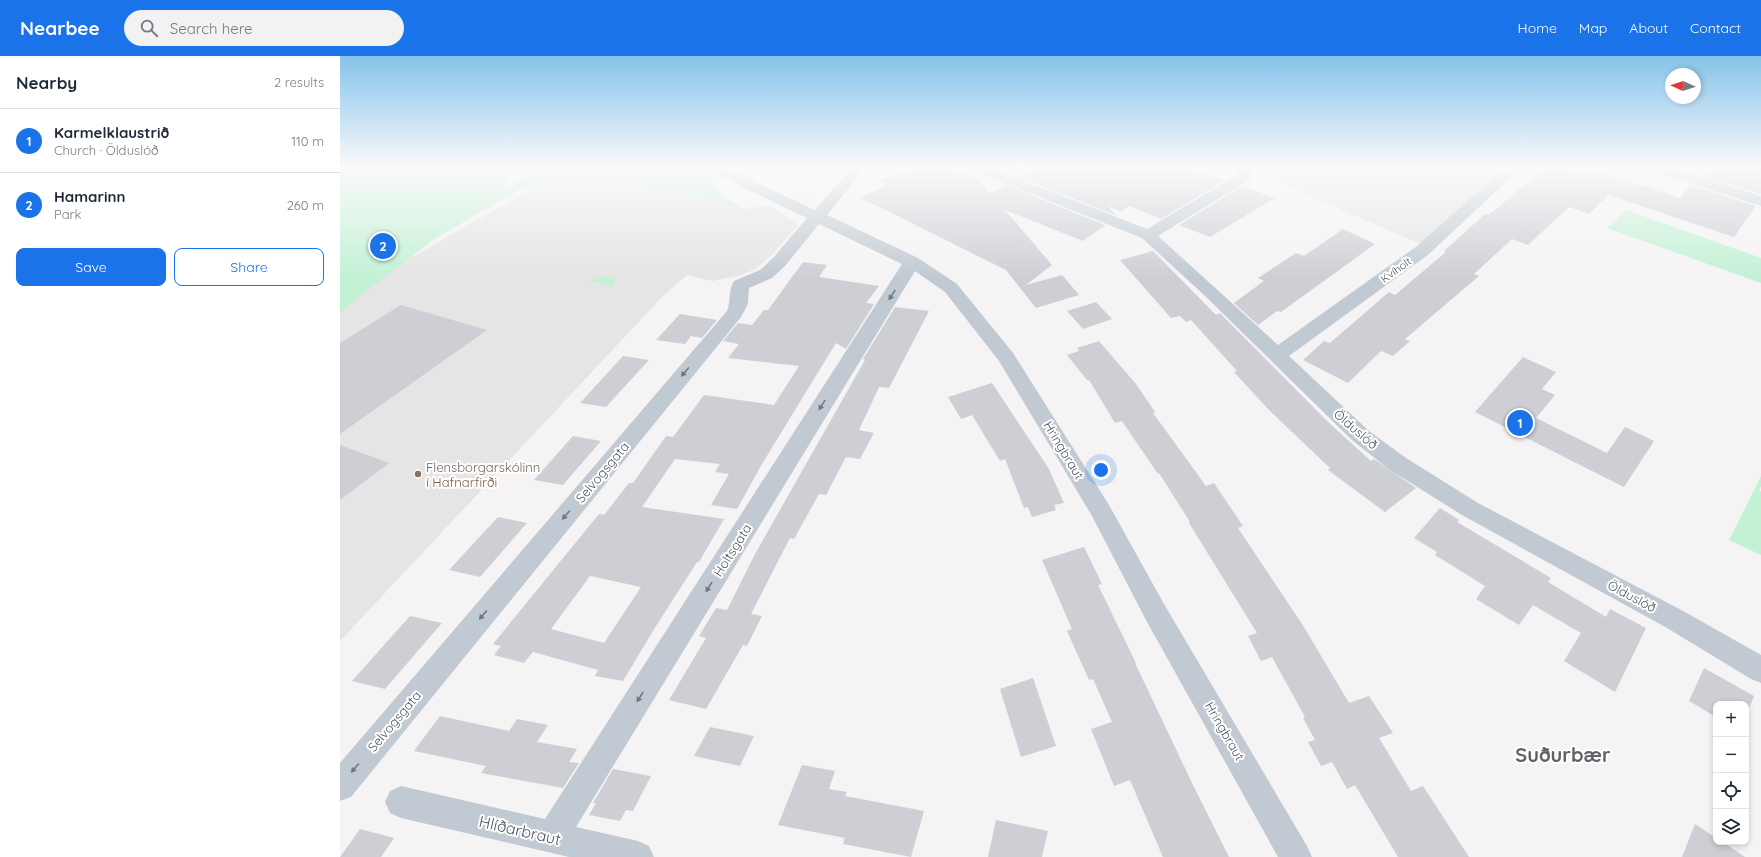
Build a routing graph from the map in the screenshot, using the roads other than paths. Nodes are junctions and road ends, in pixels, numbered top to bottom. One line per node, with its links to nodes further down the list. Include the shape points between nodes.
1 (789, 203): 6 (street, Hringbraut)
2 (829, 203): 6 (street, Selvogsgata)
3 (1068, 203): 7 (street, Ölduslóð)
4 (1200, 203): 7 (street)
5 (1474, 203): 9 (street, Kvíholt, via 1423,250)
6 (818, 217): 8 (street, Hringbraut); 11 (street, Selvogsgata, one-way to 11, via 766,274 740,285 739,304 735,312)
7 (1148, 235): 9 (street, Ölduslóð)
8 (912, 262): 13 (street, Holtsgata, one-way to 13); 15 (street, Hringbraut, via 951,288 1006,357 1101,511 1155,612)
9 (1277, 355): 10 (street, Ölduslóð, via 1361,436 1398,464 1470,508 1676,620)
10 (1761, 670)
11 (340, 786)
12 (401, 802): 13 (street, Hlíðarbraut)
13 (552, 837): 14 (street, Hlíðarbraut)
14 (638, 857)
15 (1296, 857)

